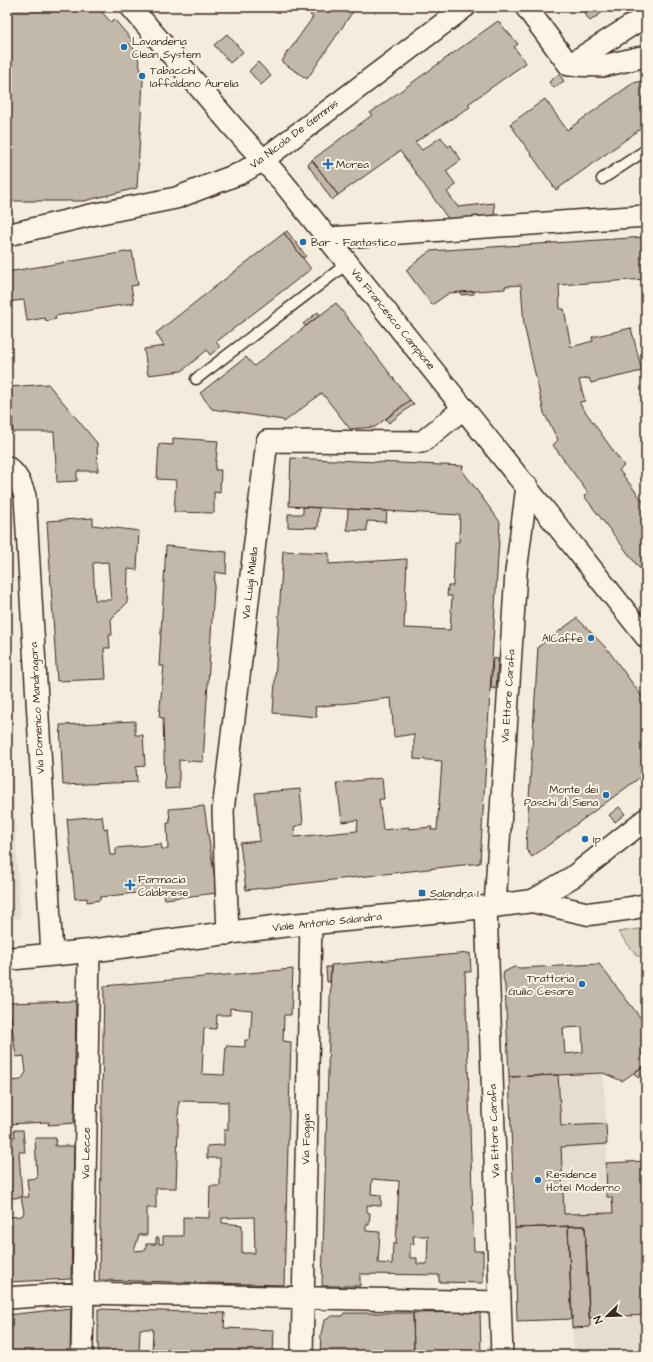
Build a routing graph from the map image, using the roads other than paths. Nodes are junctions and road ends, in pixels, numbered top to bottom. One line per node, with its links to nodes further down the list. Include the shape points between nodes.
1 (131, 7): 8 (street, Via Francesco Campione)
2 (465, 7): 8 (street, Via Nicola De Gemmis)
3 (526, 7): 6 (street)
4 (646, 16): 6 (street)
5 (646, 56): 6 (street, via 603,66)
6 (569, 65)
7 (646, 150): 9 (lane)
8 (263, 160): 11 (street, Via Nicola De Gemmis, via 241,173 176,198); 12 (street, Via Francesco Campione)
9 (602, 179)
10 (646, 216): 12 (street)
11 (7, 235)
12 (328, 238): 13 (street, Via Francesco Campione)
13 (348, 263): 14 (lane); 15 (street, Via Francesco Campione)
14 (196, 379)
15 (464, 408): 17 (street, Via Francesco Campione); 24 (street, Via Luigi Milella, via 422,442 267,441 223,811)
16 (7, 467): 26 (street, Via Domenico Mandragora, via 20,482 25,496)
17 (527, 486): 18 (street, Via Francesco Campione); 22 (street, Via Ettore Carafa, via 516,572)
18 (646, 637)
19 (646, 820): 20 (street, via 574,876)
20 (532, 901): 21 (street, Viale Antonio Salandra, via 589,914); 22 (street, Viale Antonio Salandra)
21 (646, 905)
22 (490, 906): 23 (street, Viale Antonio Salandra); 31 (street, Via Ettore Carafa)
23 (311, 924): 24 (street, Viale Antonio Salandra); 30 (street, Via Foggia)
24 (228, 934): 25 (street, Viale Antonio Salandra)
25 (89, 951): 26 (street, Viale Antonio Salandra); 28 (street, Via Lecce)
26 (52, 954): 27 (street, Viale Antonio Salandra)
27 (7, 959)
28 (83, 1293): 29 (street); 30 (street); 32 (street, Via Lecce)
29 (7, 1298)
30 (303, 1298): 31 (street); 33 (street, Via Foggia)
31 (500, 1302): 34 (street, Via Ettore Carafa)
32 (82, 1355)
33 (302, 1355)
34 (502, 1355)

